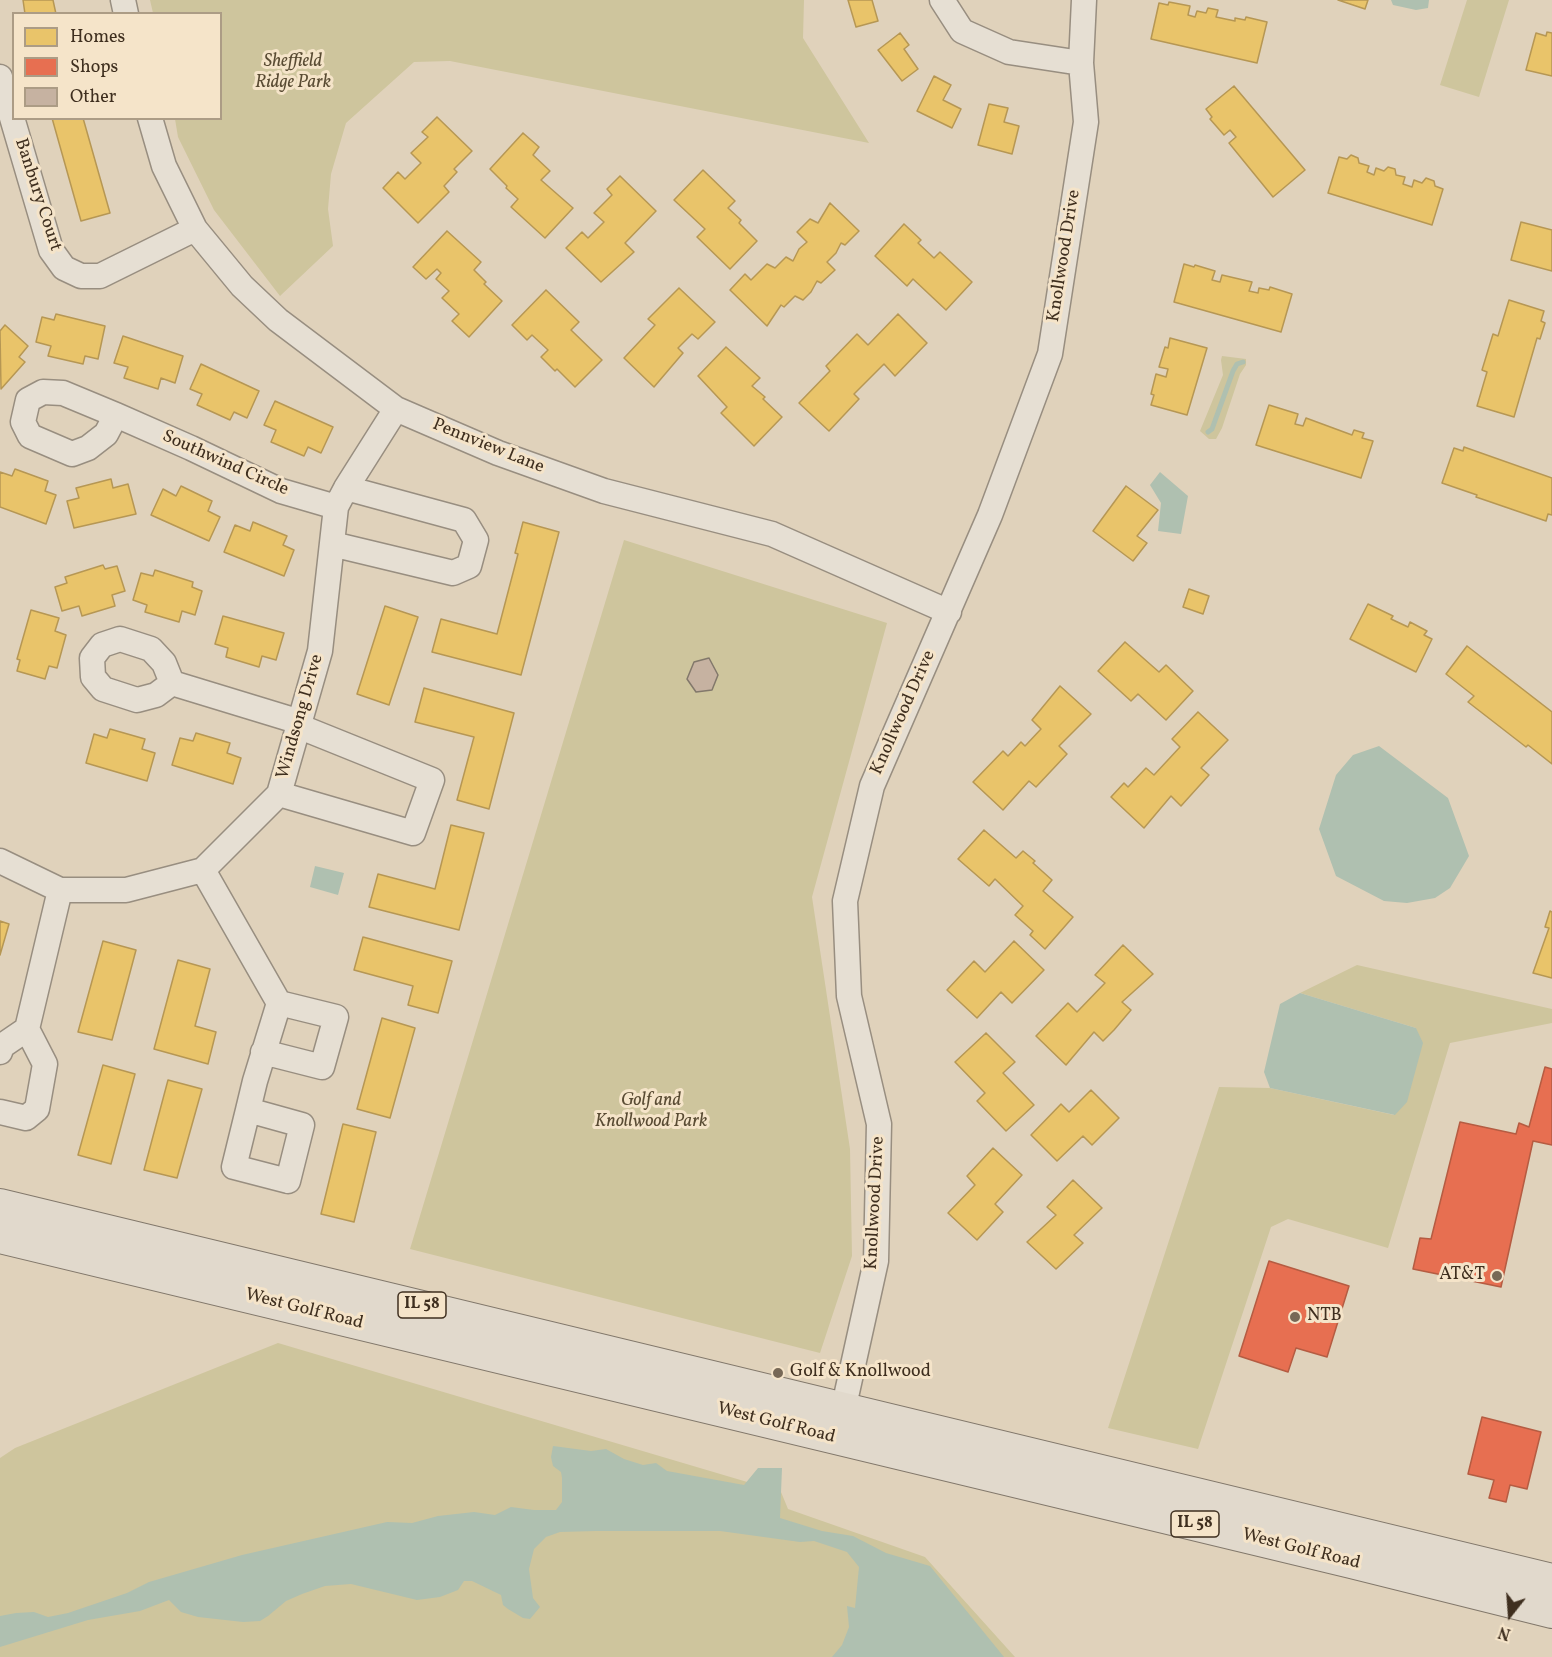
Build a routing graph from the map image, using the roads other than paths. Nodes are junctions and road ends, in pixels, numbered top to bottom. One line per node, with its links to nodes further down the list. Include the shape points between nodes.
1 (942, 0): 3 (street, via 962,31 1009,52)
2 (1084, 0): 3 (street, Knollwood Drive)
3 (1081, 63): 13 (street, Knollwood Drive, via 1086,122 1050,354)
4 (1, 83): 6 (street, Banbury Court)
5 (12, 120): 8 (street, Banbury Court, via 51,250 64,268 81,276 100,276)
6 (12, 120)
7 (151, 120): 8 (street, Pennview Lane, via 164,166)
8 (195, 229): 9 (street, Pennview Lane, via 242,286 278,320)
9 (396, 409): 11 (street, Windsong Drive); 13 (street, Pennview Lane, via 498,453 604,490 772,534)
10 (116, 415): 11 (street, Southwind Circle, via 281,492)
11 (341, 498): 12 (street, Windsong Drive); 12 (street, Southwind Circle, via 464,520 476,540 469,566 453,573)
12 (332, 544): 15 (street, Windsong Drive, via 320,651)
13 (949, 612): 28 (street, Knollwood Drive, via 872,786 845,901 849,996 879,1124 876,1261)
14 (171, 683): 15 (street)
15 (299, 724): 16 (street, Windsong Drive); 16 (street, via 432,780 413,833)
16 (279, 794): 18 (street, Windsong Drive)
17 (0, 861): 19 (street)
18 (203, 870): 19 (street, via 126,890); 20 (street)
19 (60, 890): 21 (street)
20 (279, 1003): 23 (street); 23 (street, via 336,1017 322,1067)
21 (27, 1029): 22 (street, via 2,1046); 25 (street, via 45,1064 37,1109 26,1119)
22 (0, 1052)
23 (263, 1052): 24 (street)
24 (248, 1110)
25 (0, 1112)
26 (0, 1205): 28 (main road, West Golf Road / IL 58)
27 (0, 1237): 29 (main road, West Golf Road / IL 58)
28 (843, 1407): 29 (street, Knollwood Drive); 30 (main road, West Golf Road / IL 58)
29 (836, 1439): 31 (main road, West Golf Road / IL 58)
30 (1552, 1580)
31 (1552, 1612)

